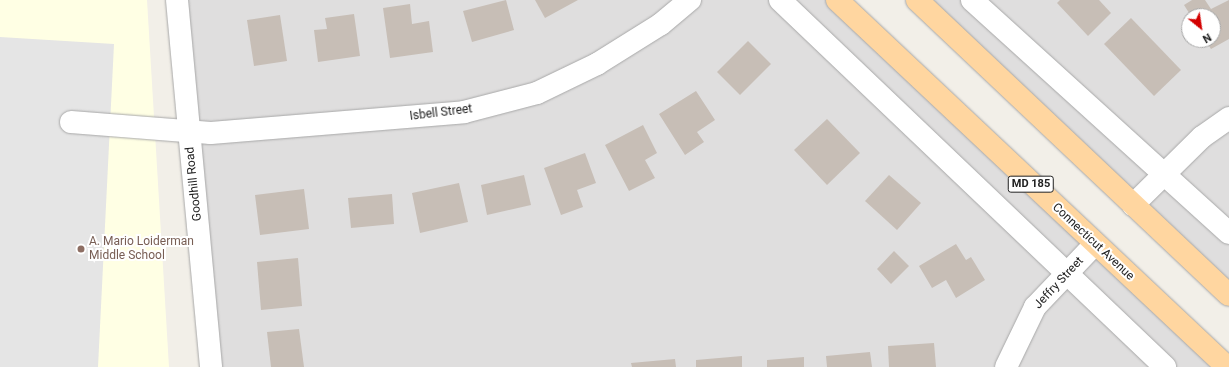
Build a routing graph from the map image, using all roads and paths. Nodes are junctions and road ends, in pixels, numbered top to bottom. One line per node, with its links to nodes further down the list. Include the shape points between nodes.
1 (177, 0): 9 (street, Goodhill Road)
2 (690, 0): 9 (street, Isbell Street, via 661,24 597,64 537,93 479,109 211,133)
3 (780, 0): 14 (street)
4 (837, 0): 13 (main road, Connecticut Avenue / MD 185)
5 (917, 0): 11 (main road)
6 (972, 0): 10 (street)
7 (1229, 118): 10 (street, via 1202,137)
8 (71, 122): 9 (street, Isbell Street, via 154,131)
9 (188, 129): 16 (street, Goodhill Road)
10 (1164, 174): 11 (street); 12 (street)
11 (1133, 205): 15 (main road)
12 (1229, 233)
13 (1095, 244): 14 (street, Jeffry Street); 19 (main road, Connecticut Avenue / MD 185)
14 (1066, 275): 17 (street, Jeffry Street, via 1035,308); 18 (street)
15 (1229, 294)
16 (211, 367)
17 (1006, 367)
18 (1164, 367)
19 (1227, 367)

